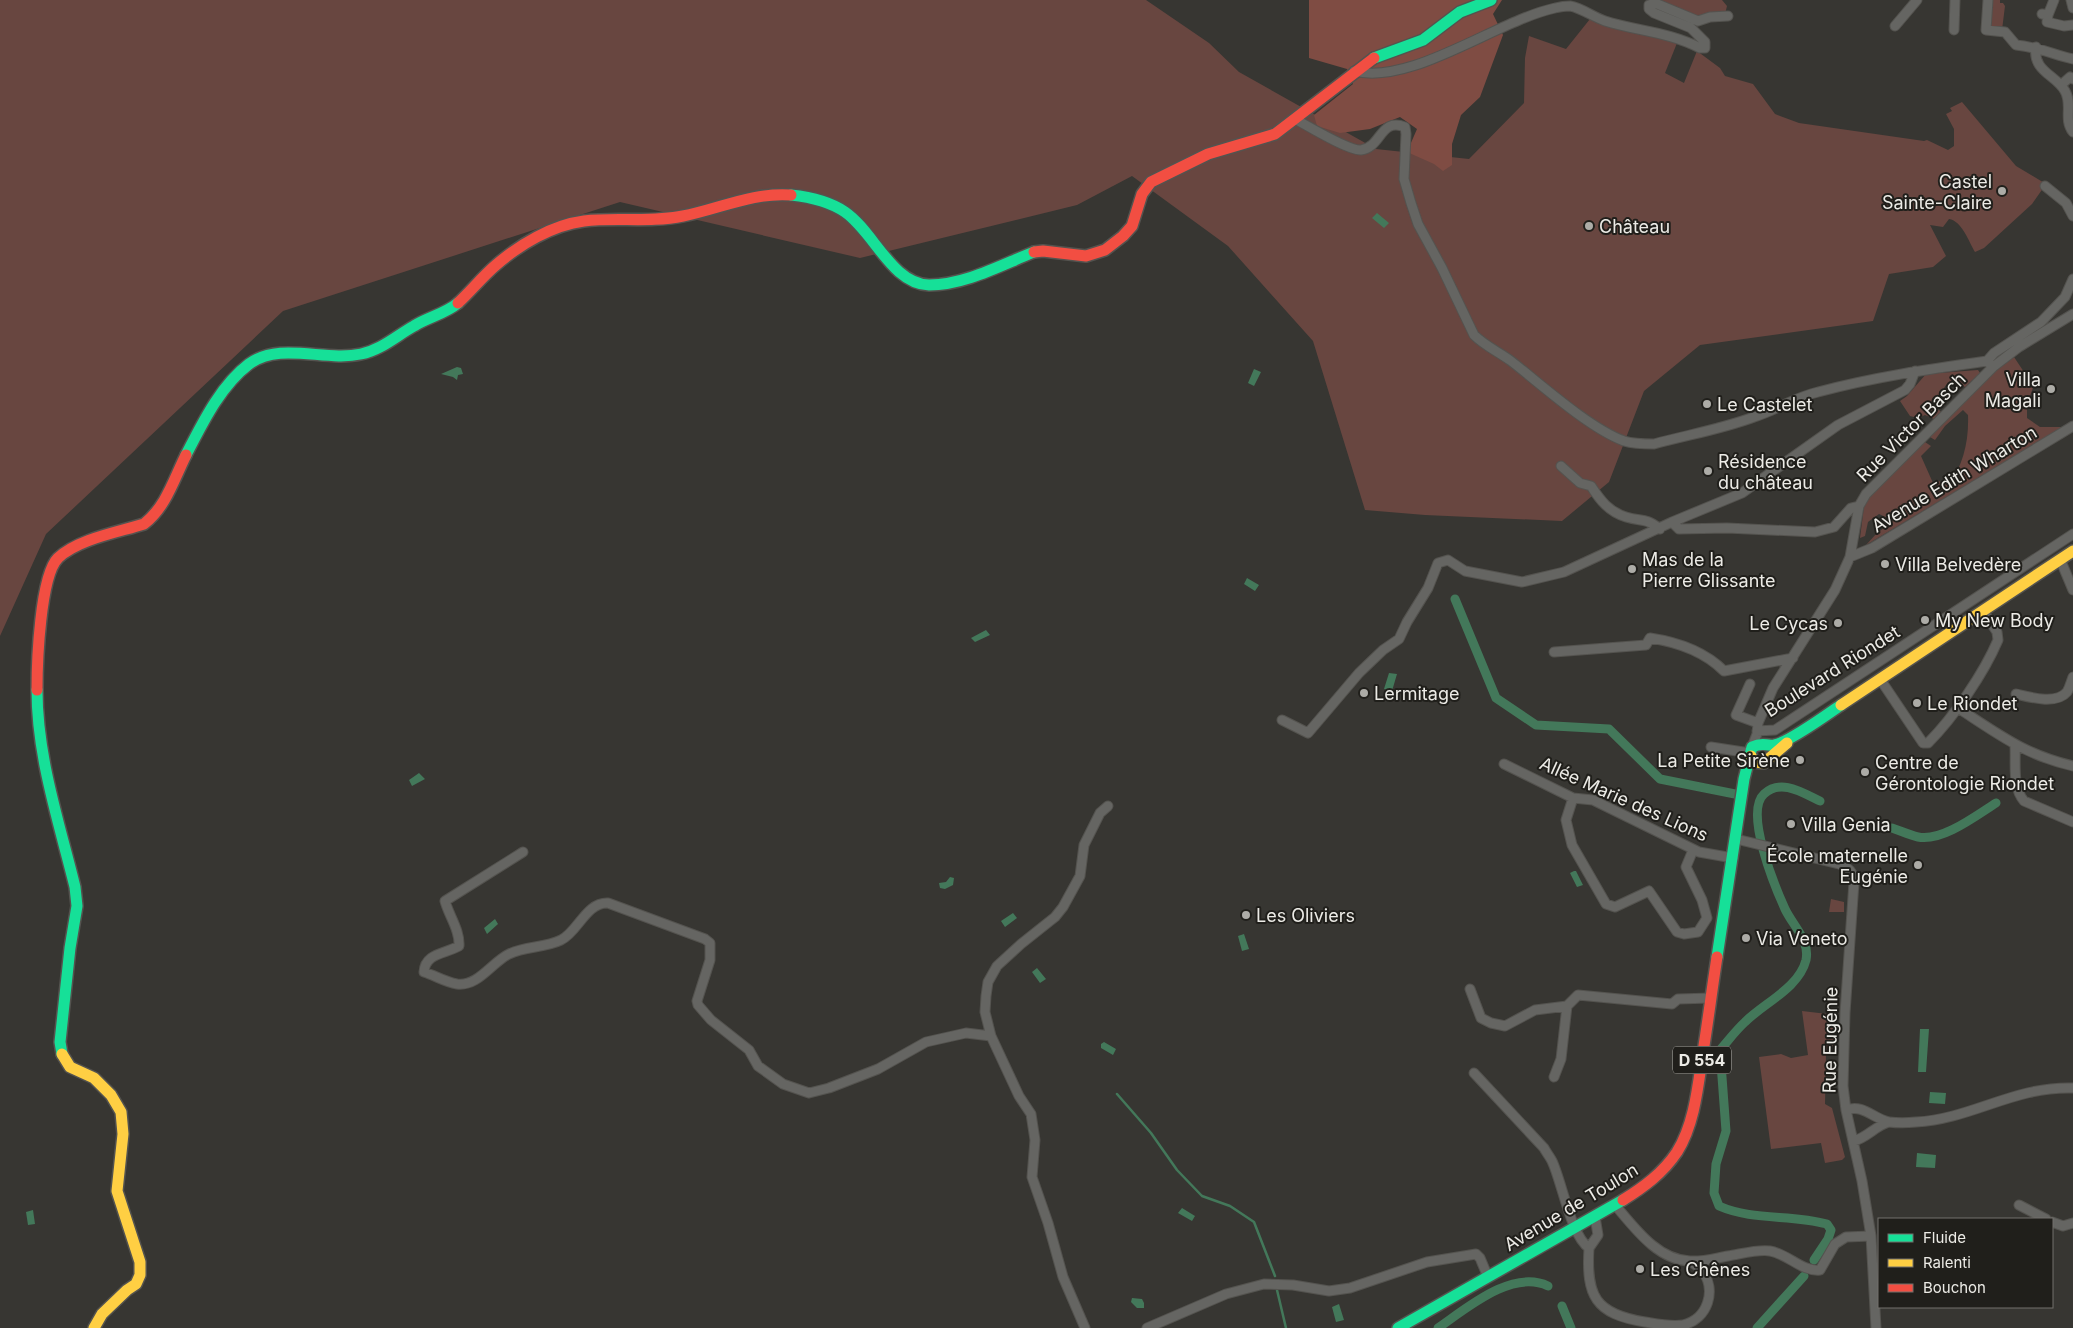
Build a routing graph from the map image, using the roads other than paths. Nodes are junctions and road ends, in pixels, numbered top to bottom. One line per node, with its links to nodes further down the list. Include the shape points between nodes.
1 (1491, 0): 14 (street, via 1460,12 1422,40 1376,56)
2 (1917, 0): 10 (street)
3 (1955, 0): 11 (street)
4 (1988, 0): 12 (street, via 1986,30 2005,32 2016,44)
5 (2054, 0): 9 (street, via 2045,15 2047,22)
6 (2071, 0): 7 (street)
7 (2073, 8)
8 (1728, 16): 14 (street, via 1698,21 1655,3 1649,5 1654,13 1691,28 1706,42 1705,48 1700,48 1668,35 1604,21 1570,6 1554,8 1498,28 1414,67 1366,74)
9 (2073, 25)
10 (1895, 26)
11 (1954, 30)
12 (2036, 47): 13 (street); 16 (street, via 2043,71)
13 (2073, 58)
14 (1354, 71): 17 (street)
15 (2073, 79): 16 (street, via 2070,77)
16 (2061, 85): 18 (street, via 2068,97 2068,125)
17 (1295, 120): 24 (street, via 1359,150 1368,148 1389,126 1405,127 1404,179 1411,203 1418,224 1474,335 1590,422 1623,440 1654,444 1754,417 1817,392); 82 (street, via 1267,138 1200,157 1152,182 1143,190 1135,221 1128,232 1092,256 1036,251 985,272 943,284 914,283 895,270 868,232 844,211 812,198 769,194 670,218 569,224 529,242 497,265 453,306 374,350 360,355 262,357 250,362 218,400 152,519 89,540 58,559 48,578 42,612 37,682 41,751 77,906 60,1042 62,1055 70,1067 94,1078 111,1095 120,1112 123,1134 117,1191 140,1262 136,1284 102,1314)
18 (2073, 132)
19 (2045, 186): 20 (street, via 2066,203)
20 (2073, 216)
21 (2073, 279): 23 (street, via 2065,297 2041,322 1994,353)
22 (2073, 314): 23 (street, Rue Victor Basch)
23 (1990, 364): 24 (street); 27 (street, Rue Victor Basch, via 1866,494)
24 (1915, 371): 28 (street, via 1905,390 1838,425 1742,493)
25 (2073, 426): 32 (street, Avenue Edith Wharton)
26 (1561, 466): 29 (street, via 1580,483 1591,486 1603,504 1625,517 1647,520)
27 (1859, 506): 28 (street, via 1851,508 1834,527 1815,532 1679,529); 32 (street, Rue Victor Basch)
28 (1672, 522): 29 (street)
29 (1660, 529): 43 (street, via 1564,572 1522,582 1465,571 1448,560 1438,563 1428,588 1399,639 1383,650 1308,733)
30 (2073, 534): 45 (street, Boulevard Riondet)
31 (2073, 551): 33 (street, D 554)
32 (1850, 558): 37 (street, Rue Victor Basch)
33 (2060, 559): 34 (street); 35 (street, D 554)
34 (2073, 590)
35 (1983, 611): 39 (street, D 554); 42 (street, via 1997,632 1998,640)
36 (1554, 652): 37 (street, via 1646,645 1650,638 1668,640 1702,655 1724,671)
37 (1793, 658): 45 (street, Rue Victor Basch, via 1773,688)
38 (2073, 677): 41 (street, via 2067,692 2057,697)
39 (1880, 679): 42 (street, via 1923,743 1928,743); 44 (street, D 554)
40 (1750, 684): 45 (street, via 1736,715)
41 (2016, 694)
42 (1958, 708): 46 (street)
43 (1282, 720)
44 (1802, 731): 45 (street, D 554, via 1780,743); 48 (street, D 554)
45 (1757, 741): 47 (street); 48 (street, via 1770,751); 48 (street, via 1754,762); 52 (street, Avenue de Toulon / D 554, via 1744,779)
46 (2015, 746): 50 (street); 54 (street, via 2020,796 2024,801)
47 (1711, 747)
48 (1764, 761): 52 (street, Avenue de Toulon / D 554)
49 (1504, 764): 51 (street, Allée Marie des Lions)
50 (2073, 766)
51 (1573, 798): 56 (street, Allée Marie des Lions, via 1593,800); 56 (street, via 1566,820 1572,845 1606,904 1615,907 1649,891 1677,932 1684,934 1698,932 1707,918 1686,867)
52 (1742, 799): 55 (street, Avenue de Toulon / D 554)
53 (1108, 806): 62 (street, via 1100,812 1084,845 1080,876 1063,907 997,966 988,982 985,1012)
54 (2073, 822)
55 (1736, 839): 58 (street, Avenue de Toulon / D 554); 66 (street, Rue Eugénie, via 1839,864 1852,872 1844,1039)
56 (1693, 850): 58 (street, Allée Marie des Lions)
57 (523, 852): 62 (street, via 445,901 460,936 459,946 430,958 424,972 447,982 466,984 509,954 561,940 588,913 602,903 608,903 710,943 710,960 698,1005 711,1020 749,1050 758,1066 795,1089 809,1093 829,1088 878,1069 926,1042 966,1033)
58 (1732, 858): 60 (street, Avenue de Toulon / D 554)
59 (1470, 989): 61 (street, via 1481,1018 1505,1026 1535,1010)
60 (1711, 998): 61 (street, via 1678,999 1672,1004 1578,995); 71 (street, Avenue de Toulon / D 554, via 1692,1116 1680,1148 1645,1187)
61 (1567, 1006): 64 (street, via 1561,1059)
62 (991, 1036): 83 (street, via 1031,1114 1035,1140 1032,1177 1063,1277)
63 (1474, 1073): 77 (street, via 1544,1148 1552,1161)
64 (1554, 1077)
65 (2073, 1088): 68 (street, via 2031,1091 1937,1120)
66 (1846, 1110): 67 (street, via 1855,1107); 70 (street, Rue Eugénie)
67 (1873, 1114): 68 (street); 69 (street)
68 (1889, 1122): 69 (street)
69 (1874, 1129): 70 (street, via 1863,1138)
70 (1854, 1140): 78 (street, Rue Eugénie)
71 (1615, 1205): 73 (street, Avenue de Toulon / D 554); 80 (street, via 1657,1249)
72 (2019, 1205): 74 (street)
73 (1595, 1217): 77 (street, Avenue de Toulon / D 554); 79 (street, via 1598,1235)
74 (2044, 1218)
75 (2053, 1222): 76 (street, via 2063,1226)
76 (2073, 1223)
77 (1575, 1228): 79 (street, via 1583,1244); 81 (street, Avenue de Toulon / D 554)
78 (1871, 1236): 80 (street, via 1846,1237 1835,1244 1820,1270 1769,1251); 86 (street, Rue Eugénie)
79 (1589, 1248): 80 (street, via 1590,1288 1598,1300 1614,1315 1668,1325 1684,1324 1702,1315 1708,1303 1707,1279 1701,1269)
80 (1690, 1261)
81 (1488, 1277): 84 (street, via 1476,1254 1427,1262 1350,1288 1329,1291 1264,1284 1226,1294); 85 (street, Avenue de Toulon / D 554)
82 (94, 1328)
83 (1085, 1328)
84 (1147, 1328)
85 (1398, 1328)
86 (1876, 1328)

